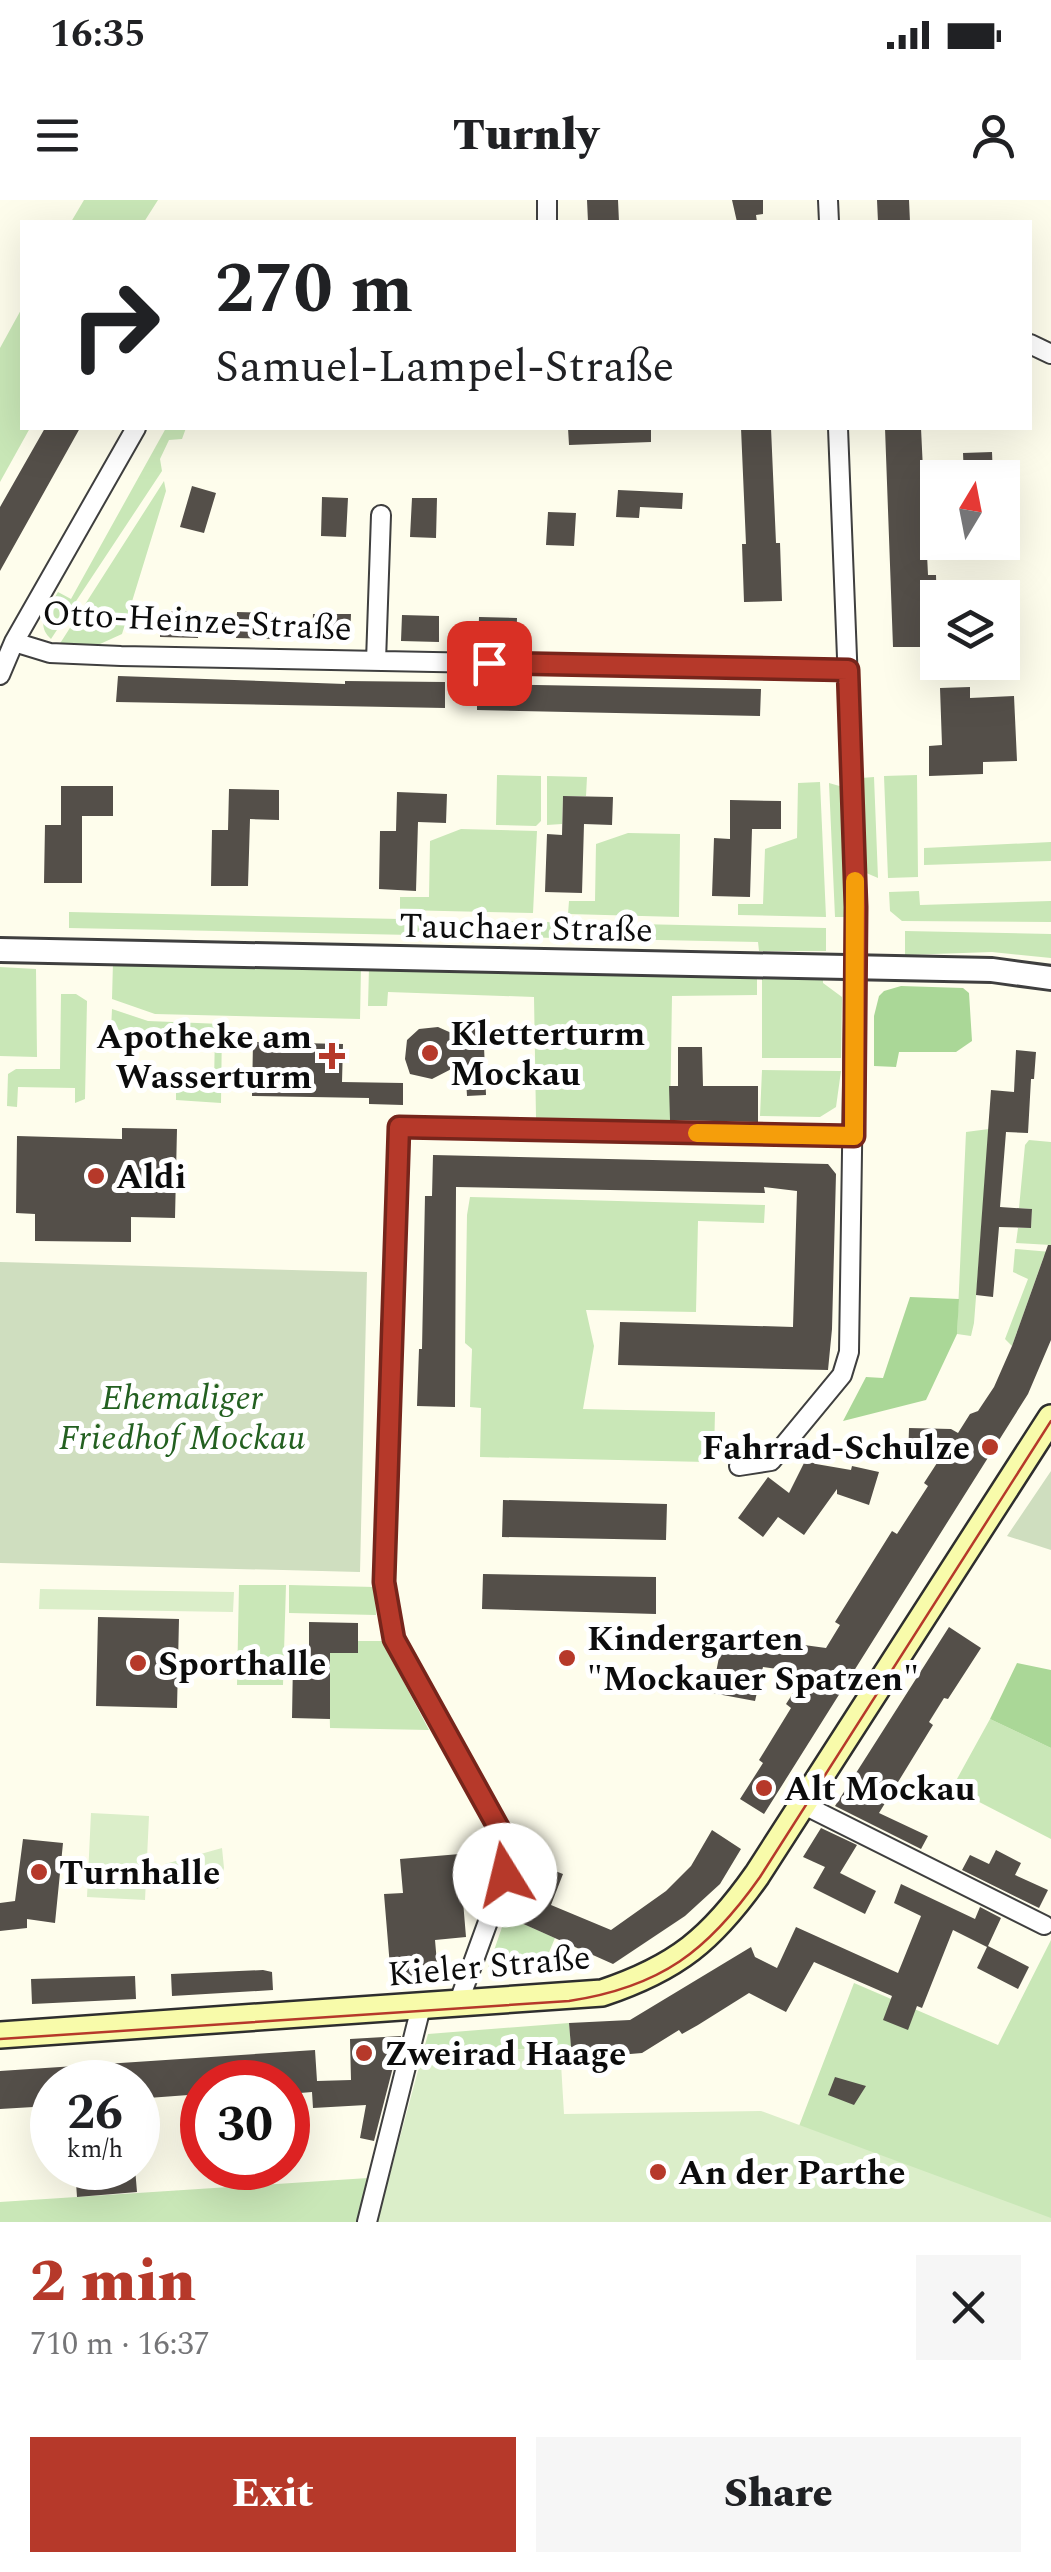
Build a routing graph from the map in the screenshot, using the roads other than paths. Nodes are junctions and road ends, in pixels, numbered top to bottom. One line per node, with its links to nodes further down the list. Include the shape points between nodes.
1 (135, 430): 4 (street)
2 (838, 430): 6 (street)
3 (382, 515): 5 (street, Otto-Heinze-Straße)
4 (14, 642): 5 (street, Otto-Heinze-Straße, via 50,653); 7 (street)
5 (376, 661): 6 (street, Otto-Heinze-Straße)
6 (848, 670): 9 (street)
7 (0, 674)
8 (0, 950): 9 (street, Tauchaer Straße)
9 (856, 969): 10 (street, Tauchaer Straße, via 992,970); 11 (street)
10 (1051, 978)
11 (854, 1136): 13 (street, via 849,1352 842,1376 771,1461); 16 (street, via 399,1127 384,1582 394,1639 502,1834 505,1875)
12 (1051, 1418): 14 (main road, Kieler Straße)
13 (740, 1466)
14 (802, 1804): 15 (street); 16 (main road, Kieler Straße, via 728,1916 699,1945 602,1992)
15 (1044, 1924)
16 (458, 2004): 17 (main road, Kieler Straße)
17 (422, 2007): 18 (main road, Kieler Straße); 19 (street)
18 (0, 2036)
19 (367, 2222)

